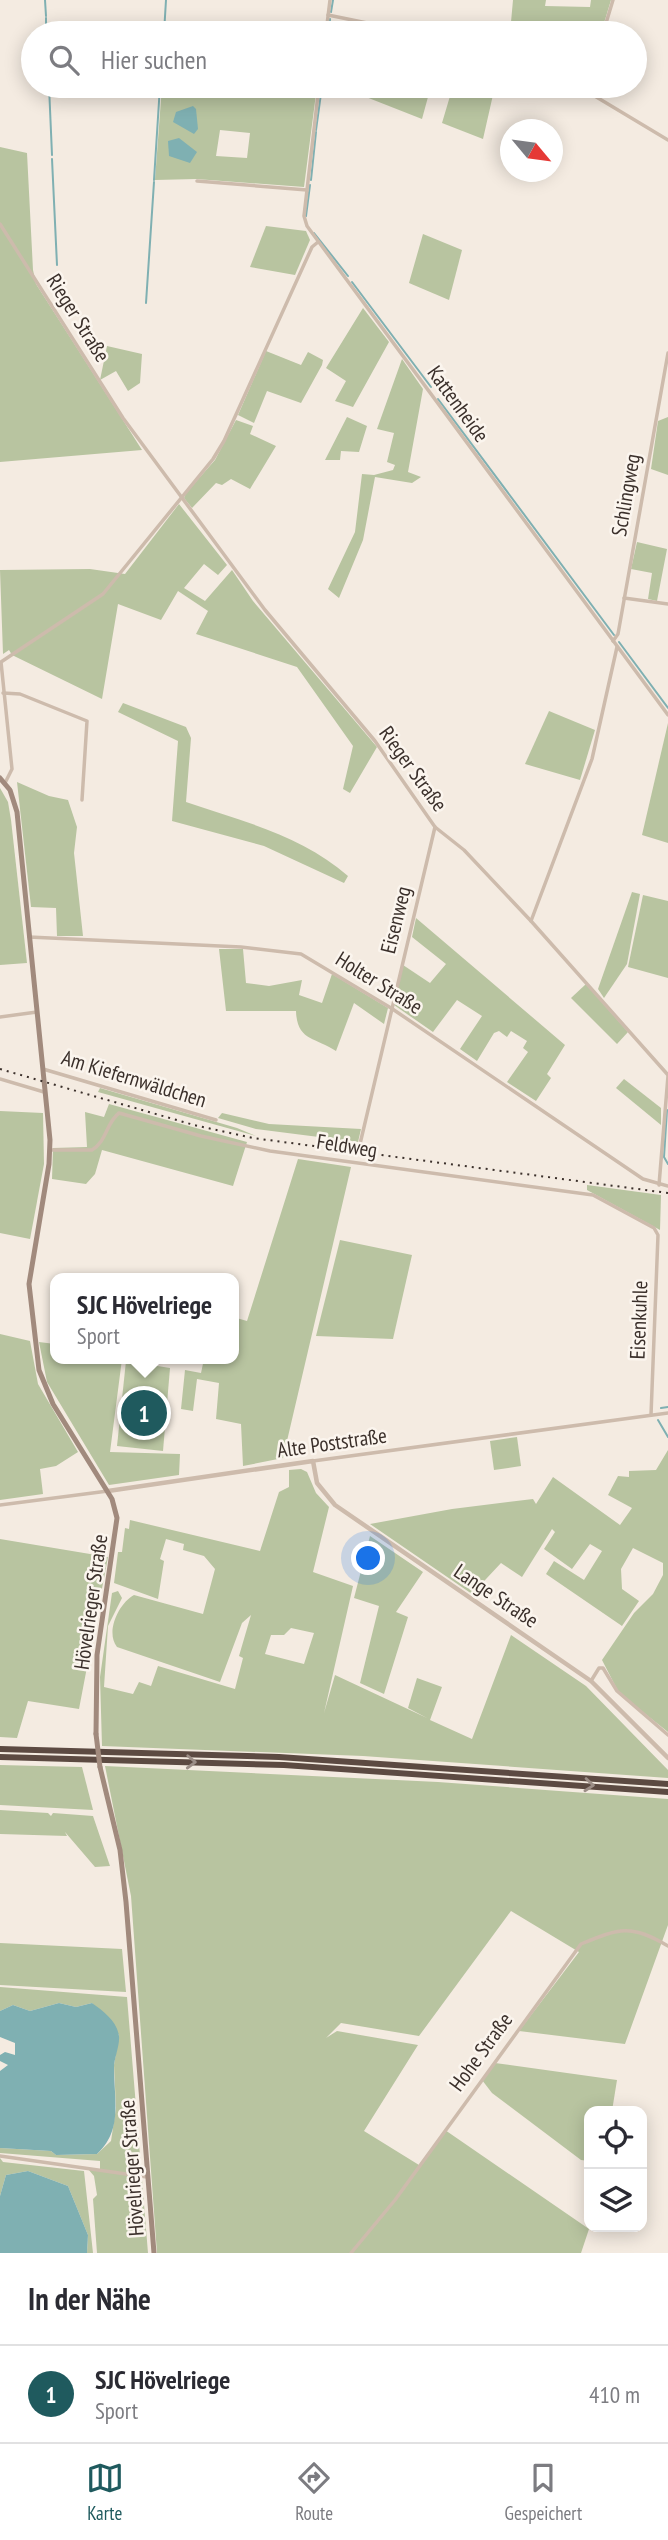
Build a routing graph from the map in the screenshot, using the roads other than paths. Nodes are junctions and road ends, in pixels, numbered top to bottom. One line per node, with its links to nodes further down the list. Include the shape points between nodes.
1 (330, 0): 3 (street)
2 (613, 0): 6 (street)
3 (328, 15): 4 (street); 5 (street)
4 (327, 21)
5 (357, 21)
6 (607, 21)
7 (318, 98): 11 (street, Kattenheide)
8 (603, 98): 9 (street)
9 (668, 140)
10 (197, 181): 11 (street)
11 (307, 190): 13 (street, Kattenheide, via 304,216)
12 (0, 224): 15 (street, Rieger Straße, via 111,401)
13 (318, 242): 15 (street, via 224,441); 18 (street, Kattenheide)
14 (668, 353): 16 (street, Schlingweg)
15 (179, 496): 20 (street, via 103,594 4,657); 24 (street, Rieger Straße, via 265,610 375,741)
16 (624, 598): 17 (street); 18 (street, Schlingweg)
17 (668, 604)
18 (613, 641): 19 (street, Kattenheide)
19 (618, 647): 21 (street, Kattenheide); 25 (street, via 592,758)
20 (3, 693): 22 (street, via 12,769); 23 (street, via 20,694 87,721)
21 (668, 715)
22 (3, 781): 26 (main road, Hövelrieger Straße, via 17,812)
23 (82, 800)
24 (435, 827): 25 (street, Rieger Straße, via 464,850); 27 (street, Eisenweg)
25 (531, 921): 31 (street, Rieger Straße)
26 (29, 935): 27 (street, Holter Straße, via 287,951 317,962); 28 (main road, Hövelrieger Straße)
27 (391, 1008): 35 (street, Eisenweg); 37 (street, Holter Straße, via 643,1179)
28 (37, 1012): 29 (street); 30 (main road, Hövelrieger Straße)
29 (0, 1017)
30 (43, 1069): 33 (main road, Hövelrieger Straße); 34 (street, Am Kiefernwäldchen)
31 (668, 1075): 37 (street)
32 (0, 1079): 33 (street)
33 (45, 1092): 36 (main road, Hövelrieger Straße)
34 (216, 1120)
35 (360, 1144)
36 (50, 1150): 39 (street, Feldweg, via 92,1150 119,1113 270,1151 593,1195); 43 (main road, Hövelrieger Straße, via 29,1284 39,1370 53,1404)
37 (659, 1185): 38 (street, Holter Straße)
38 (668, 1186)
39 (654, 1228): 41 (street, Eisenkuhle, via 658,1235)
40 (668, 1413): 41 (street, Alte Poststraße)
41 (651, 1415): 42 (street, Alte Poststraße)
42 (313, 1461): 43 (street, Alte Poststraße); 45 (street, Lange Straße, via 317,1483 335,1505)
43 (108, 1491): 44 (street, Alte Poststraße); 54 (main road, Hövelrieger Straße, bridge, via 116,1508 117,1526 97,1655 96,1734 122,1861)
44 (0, 1505)
45 (591, 1681): 46 (street, via 603,1668 625,1699); 49 (street, Lange Straße)
46 (668, 1735)
47 (0, 1749): 50 (highway, via 279,1757)
48 (0, 1757): 51 (highway, one-way to 51, via 284,1765)
49 (668, 1758)
50 (668, 1784)
51 (668, 1792)
52 (668, 1946): 56 (street, Hohe Straße, via 637,1930 581,1944)
53 (0, 2156): 54 (street)
54 (149, 2177): 55 (main road, Hövelrieger Straße)
55 (155, 2253)
56 (351, 2253)

